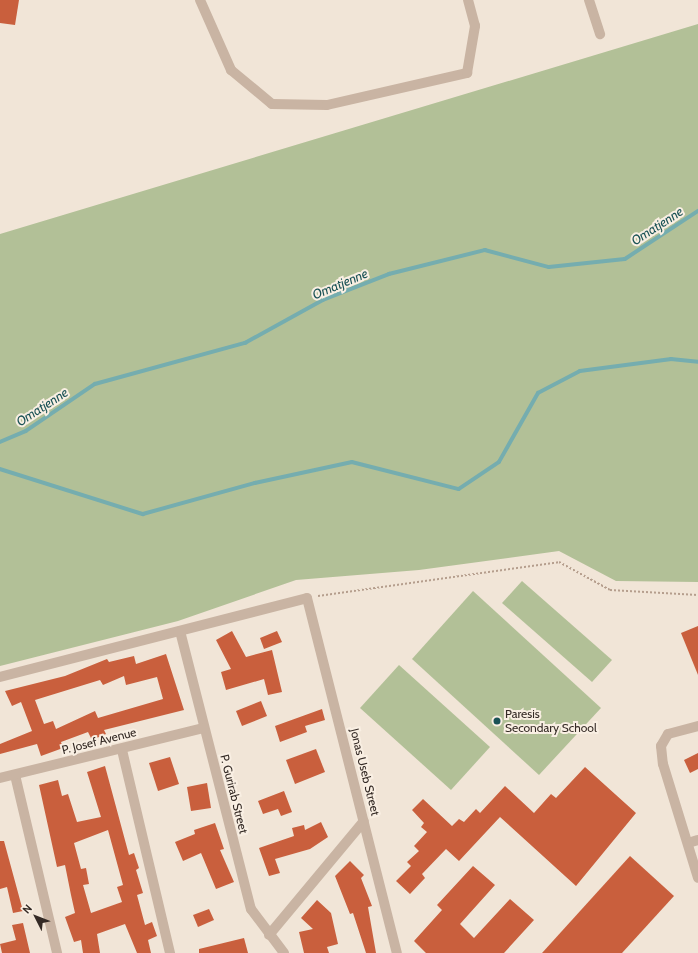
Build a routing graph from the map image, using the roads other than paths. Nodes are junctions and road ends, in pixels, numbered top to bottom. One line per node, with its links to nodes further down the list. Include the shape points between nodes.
1 (200, 0): 2 (street, via 225,57 237,75 272,104 327,105 467,72 475,26)
2 (468, 0)
3 (589, 0): 4 (street)
4 (600, 34)
5 (180, 631): 6 (street); 8 (street, P. Gurirab Street); 12 (street, Jonas Useb Street, via 307,598)
6 (0, 677)
7 (698, 726): 13 (street, via 668,734 661,746 663,764)
8 (204, 728): 9 (street, P. Josef Avenue); 15 (street, P. Gurirab Street, via 251,909)
9 (122, 750): 10 (street, P. Josef Avenue); 17 (street)
10 (15, 775): 11 (street, P. Josef Avenue); 16 (street)
11 (0, 778)
12 (364, 821): 15 (street); 19 (street, Jonas Useb Street)
13 (693, 841): 14 (street)
14 (698, 878)
15 (269, 935): 18 (street, P. Gurirab Street)
16 (57, 953)
17 (170, 953)
18 (284, 953)
19 (397, 953)

